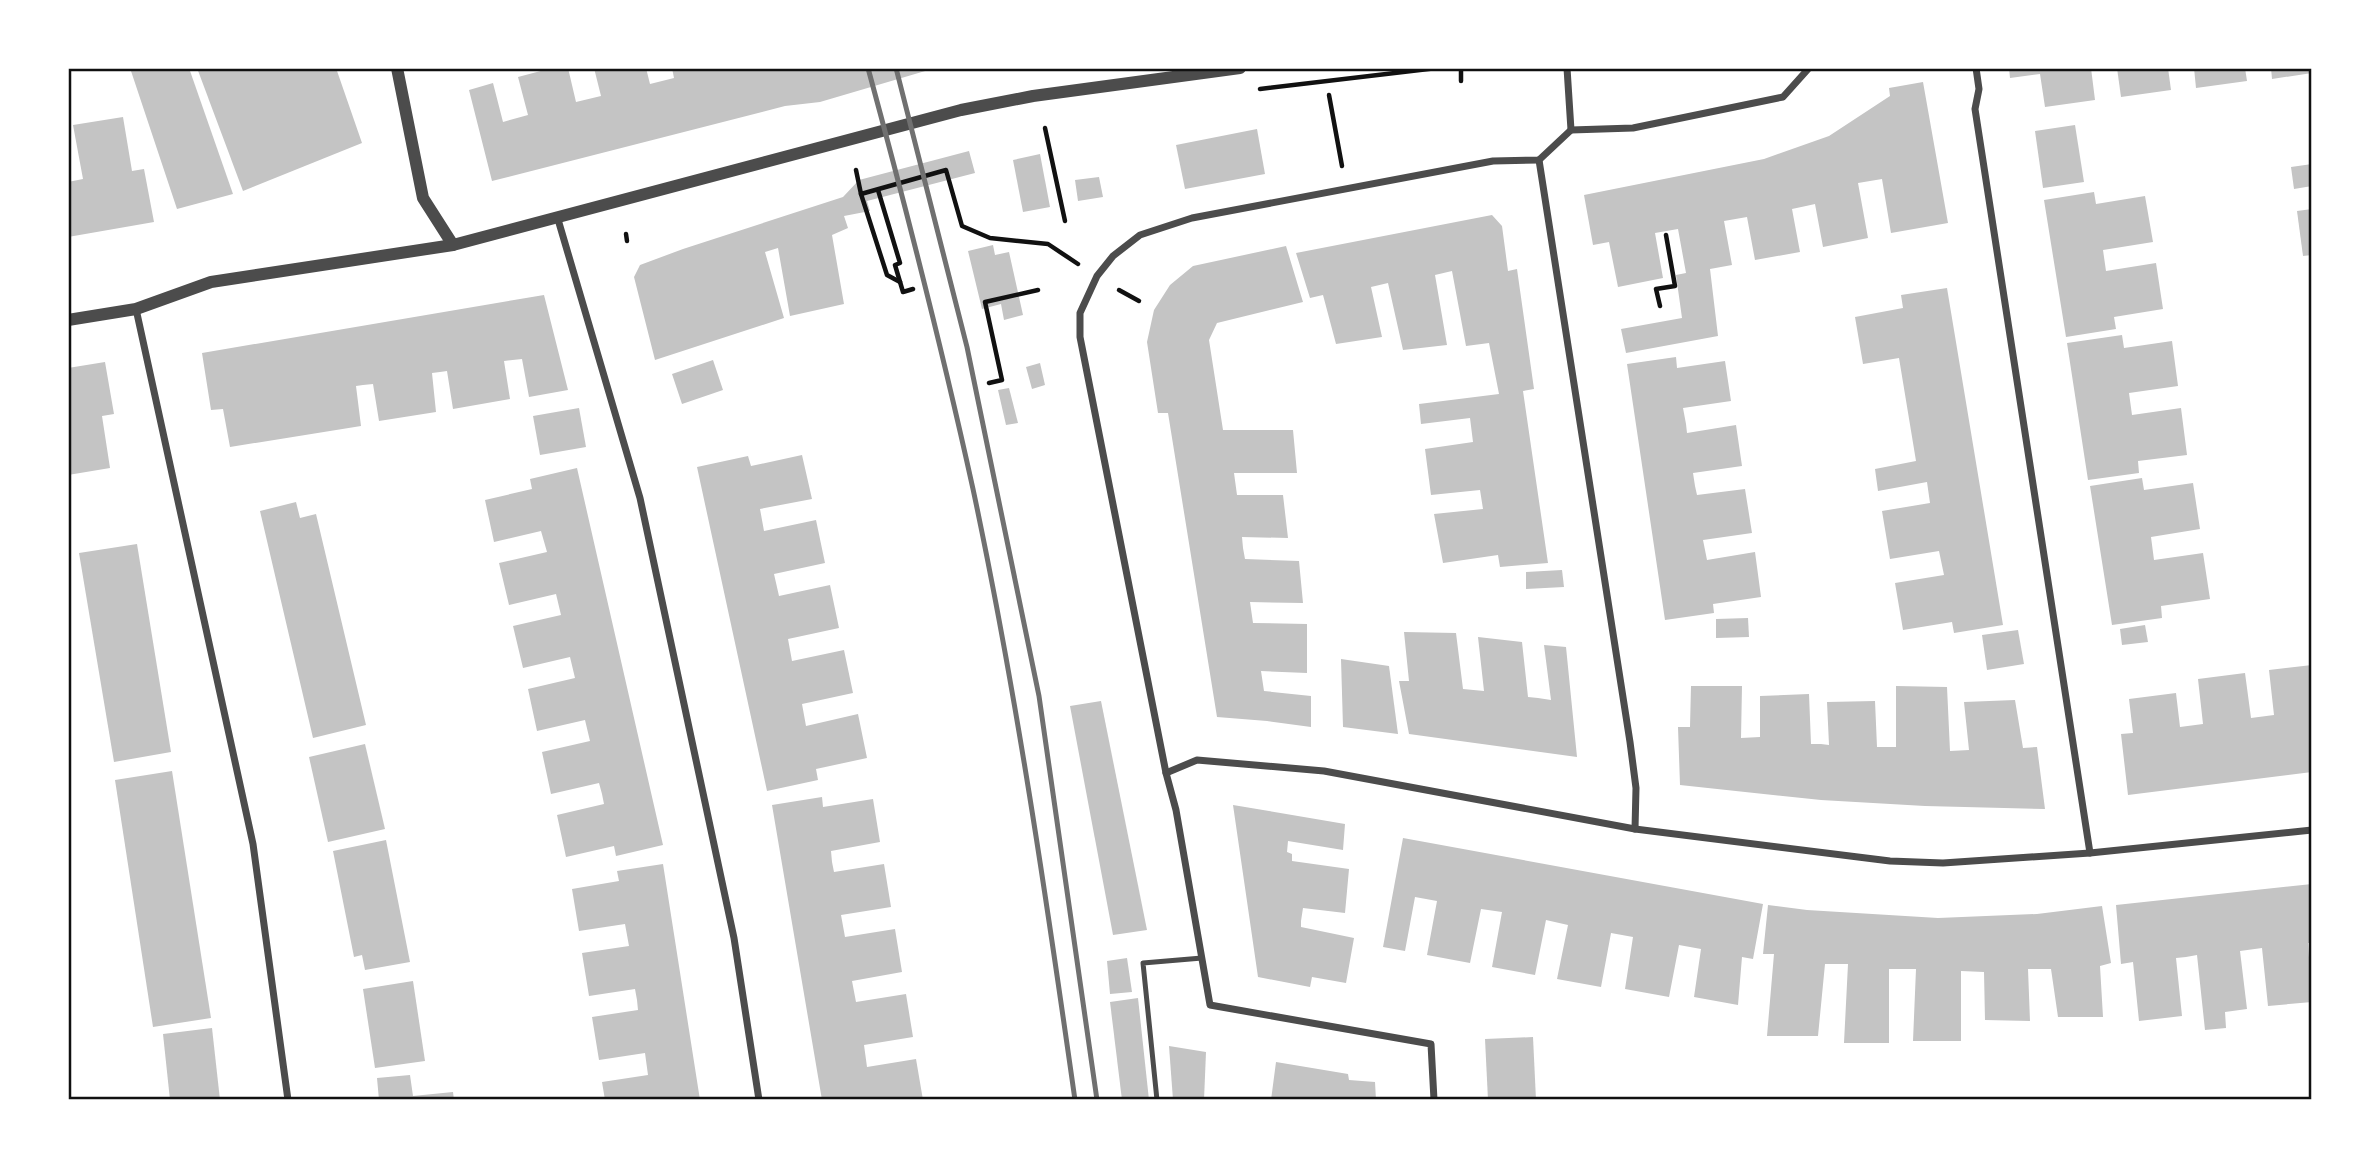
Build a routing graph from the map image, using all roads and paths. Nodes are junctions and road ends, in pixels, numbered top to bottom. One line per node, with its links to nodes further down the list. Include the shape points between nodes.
1 (397, 68): 21 (street, via 423,198)
2 (1240, 68): 16 (street, via 961,110)
3 (1567, 68): 10 (street)
4 (1809, 68): 10 (street, via 1783,97 1633,128)
5 (1976, 68): 35 (street, via 1979,89 1975,109)
6 (1461, 71): 7 (path)
7 (1461, 81)
8 (1329, 95): 11 (path)
9 (1045, 128): 17 (path)
10 (1571, 130): 12 (street)
11 (1340, 160)
12 (1539, 160): 32 (street, via 1493,162 1192,218 1140,235 1097,276 1080,313 1080,337); 33 (street, via 1630,741)
13 (856, 170): 15 (path)
14 (878, 190): 15 (path); 22 (path, via 946,170 962,226 990,238 1048,244); 23 (path, via 900,263 895,265)
15 (861, 194): 23 (path, via 887,275)
16 (557, 216): 21 (street); 38 (street, via 640,498 734,939)
17 (1065, 221)
18 (626, 233): 20 (path)
19 (1666, 235): 28 (path, via 1675,286 1656,289)
20 (627, 241)
21 (453, 245): 29 (street, via 211,282)
22 (1082, 267)
23 (901, 282): 25 (path, via 903,292)
24 (1111, 285): 27 (path)
25 (913, 289)
26 (1038, 290): 31 (path, via 985,302 1002,380)
27 (1139, 301)
28 (1660, 306)
29 (136, 309): 30 (street); 37 (street, via 253,844)
30 (68, 320)
31 (989, 383)
32 (1166, 773): 33 (street, via 1196,760 1324,771); 36 (street)
33 (1635, 829): 35 (street, via 1890,861 1943,863)
34 (2312, 830): 35 (street)
35 (2090, 853)
36 (1202, 958): 39 (lane, via 1143,963); 40 (street, via 1210,1004 1431,1044)
37 (288, 1100)
38 (759, 1100)
39 (1157, 1100)
40 (1434, 1100)

